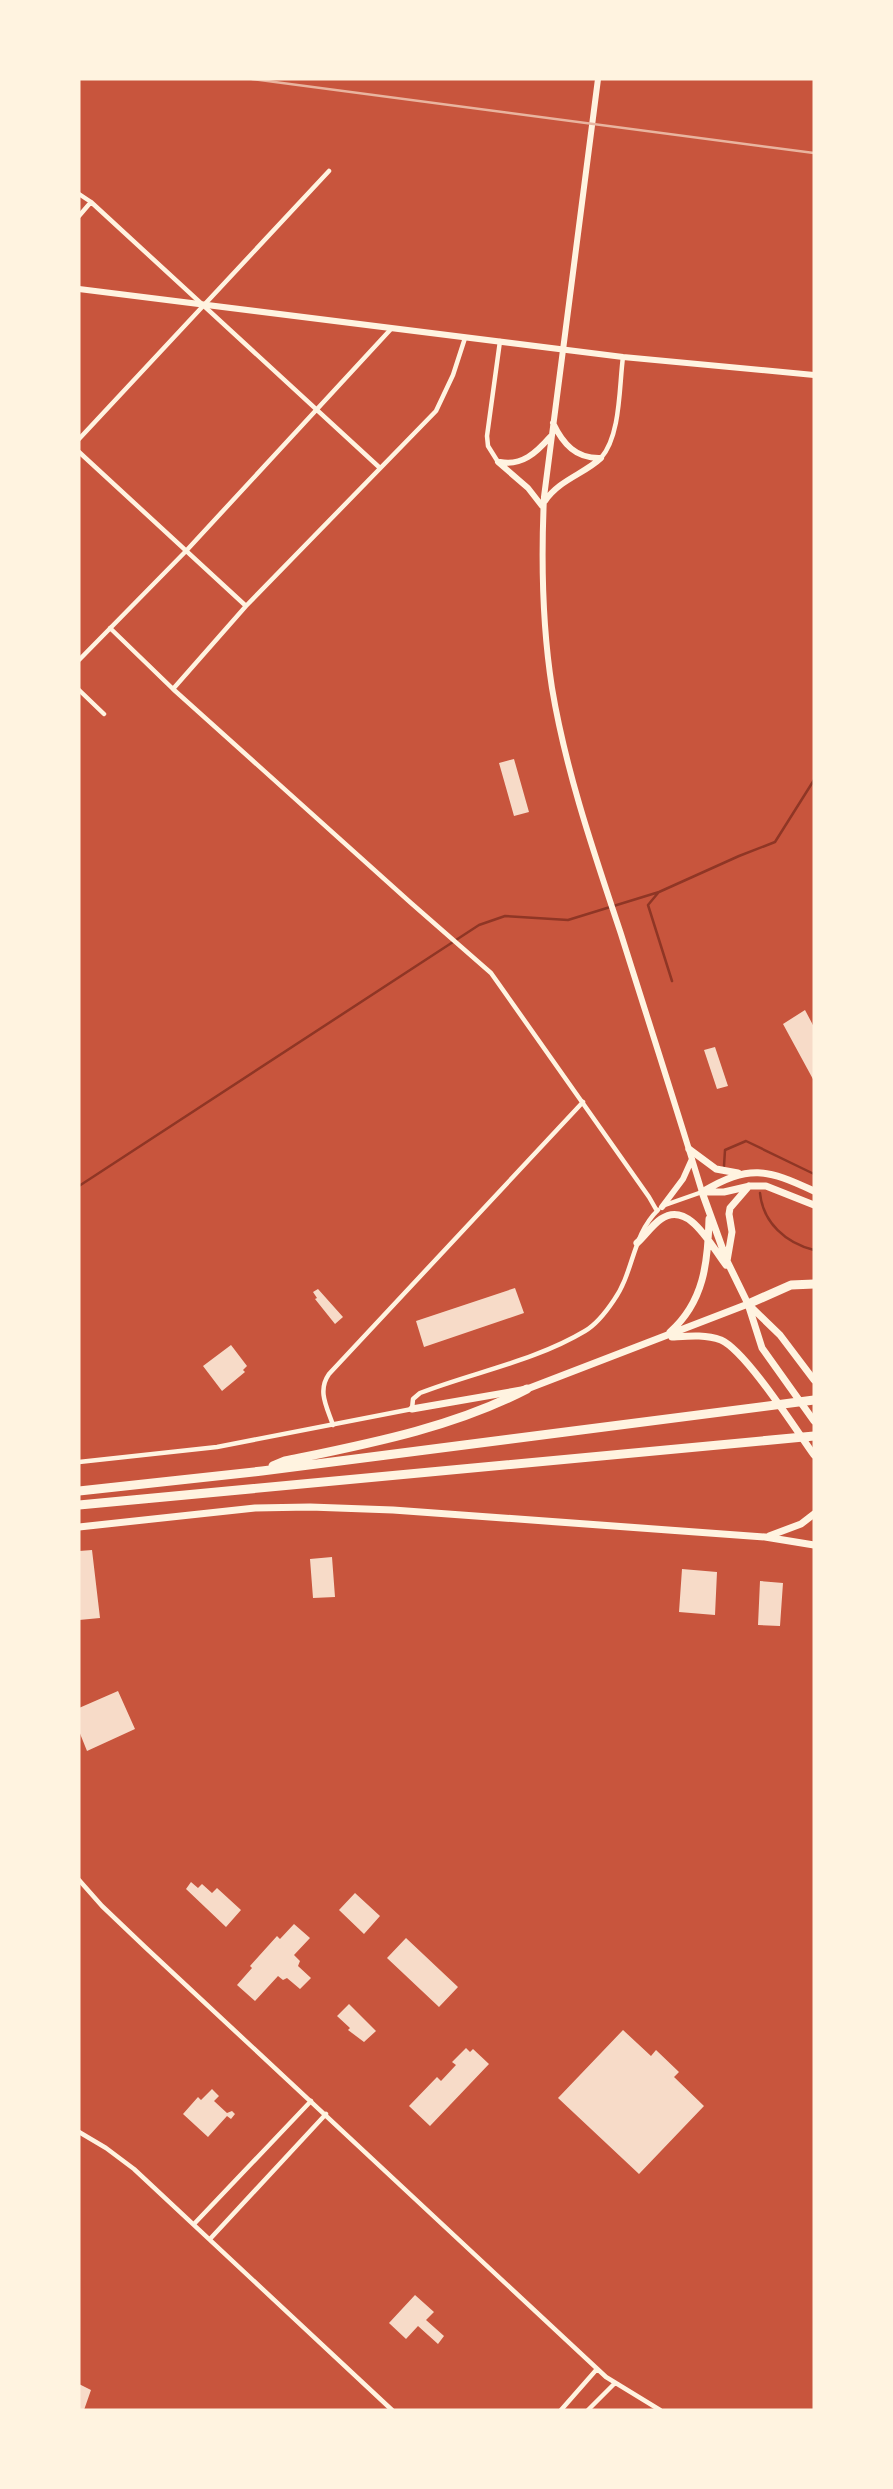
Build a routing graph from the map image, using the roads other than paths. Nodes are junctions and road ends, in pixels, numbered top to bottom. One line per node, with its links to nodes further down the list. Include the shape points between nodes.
1 (598, 79): 14 (main road)
2 (329, 172): 7 (street)
3 (79, 194): 4 (street)
4 (91, 202): 5 (street); 7 (street)
5 (79, 216)
6 (79, 289): 7 (main road)
7 (203, 305): 8 (main road); 13 (street); 16 (street)
8 (391, 329): 9 (main road); 13 (street)
9 (465, 338): 10 (main road); 20 (street, via 436,411)
10 (500, 341): 11 (main road); 19 (street, via 487,436)
11 (622, 357): 12 (main road); 18 (street, via 613,436)
12 (814, 375)
13 (315, 410): 20 (street); 22 (street)
14 (553, 421): 15 (main road); 18 (main road, via 576,453)
15 (551, 436): 19 (main road, via 528,457); 21 (main road)
16 (79, 439)
17 (79, 452): 22 (street)
18 (601, 458): 21 (main road, via 553,491)
19 (498, 462): 21 (main road)
20 (380, 468): 23 (street)
21 (544, 506): 30 (main road, via 542,591 552,686 568,761)
22 (186, 551): 23 (street); 24 (street)
23 (246, 607): 26 (street)
24 (110, 628): 25 (street); 26 (street)
25 (79, 660)
26 (173, 689): 29 (street, via 491,972)
27 (79, 690): 28 (street)
28 (104, 714)
29 (583, 1102): 37 (street); 51 (street, via 329,1374 322,1395)
30 (689, 1149): 31 (main road); 32 (main road, via 716,1169)
31 (692, 1159): 35 (main road); 37 (main road)
32 (745, 1174): 34 (main road, via 772,1173); 35 (main road)
33 (750, 1186): 35 (main road); 36 (main road, via 774,1187); 41 (main road, via 730,1208)
34 (814, 1191)
35 (702, 1192): 37 (street); 38 (main road)
36 (814, 1205)
37 (660, 1209): 40 (street)
38 (709, 1212): 39 (main road); 41 (main road)
39 (709, 1242): 40 (main road, via 690,1219 677,1213 663,1217); 42 (main road); 45 (main road, via 693,1307)
40 (637, 1243): 49 (street, via 621,1290 604,1315 586,1330 420,1393 413,1399)
41 (727, 1262): 42 (main road)
42 (732, 1273): 44 (main road)
43 (814, 1284): 44 (highway, via 791,1285)
44 (748, 1304): 45 (main road); 46 (main road, via 780,1335); 50 (main road, via 762,1348)
45 (664, 1337): 47 (main road); 53 (main road, via 699,1336 731,1346)
46 (814, 1380)
47 (527, 1390): 49 (main road); 55 (highway, via 452,1420 285,1461)
48 (814, 1400): 55 (highway)
49 (412, 1409): 51 (street)
50 (814, 1421)
51 (333, 1425): 54 (street, via 217,1447)
52 (814, 1436): 57 (highway)
53 (814, 1455)
54 (79, 1462)
55 (262, 1471): 56 (highway)
56 (79, 1491)
57 (79, 1505)
58 (814, 1514): 60 (main road, via 801,1524)
59 (79, 1527): 60 (main road, via 242,1509 310,1507)
60 (765, 1537): 61 (main road)
61 (814, 1545)
62 (79, 1882): 63 (street)
63 (311, 2101): 64 (street); 66 (street)
64 (326, 2114): 67 (street); 68 (street)
65 (79, 2132): 66 (street, via 123,2160)
66 (194, 2224): 67 (street)
67 (210, 2239): 70 (street)
68 (597, 2369): 69 (street); 71 (street)
69 (615, 2383): 72 (street); 73 (street)
70 (393, 2410)
71 (561, 2410)
72 (588, 2410)
73 (660, 2410)

